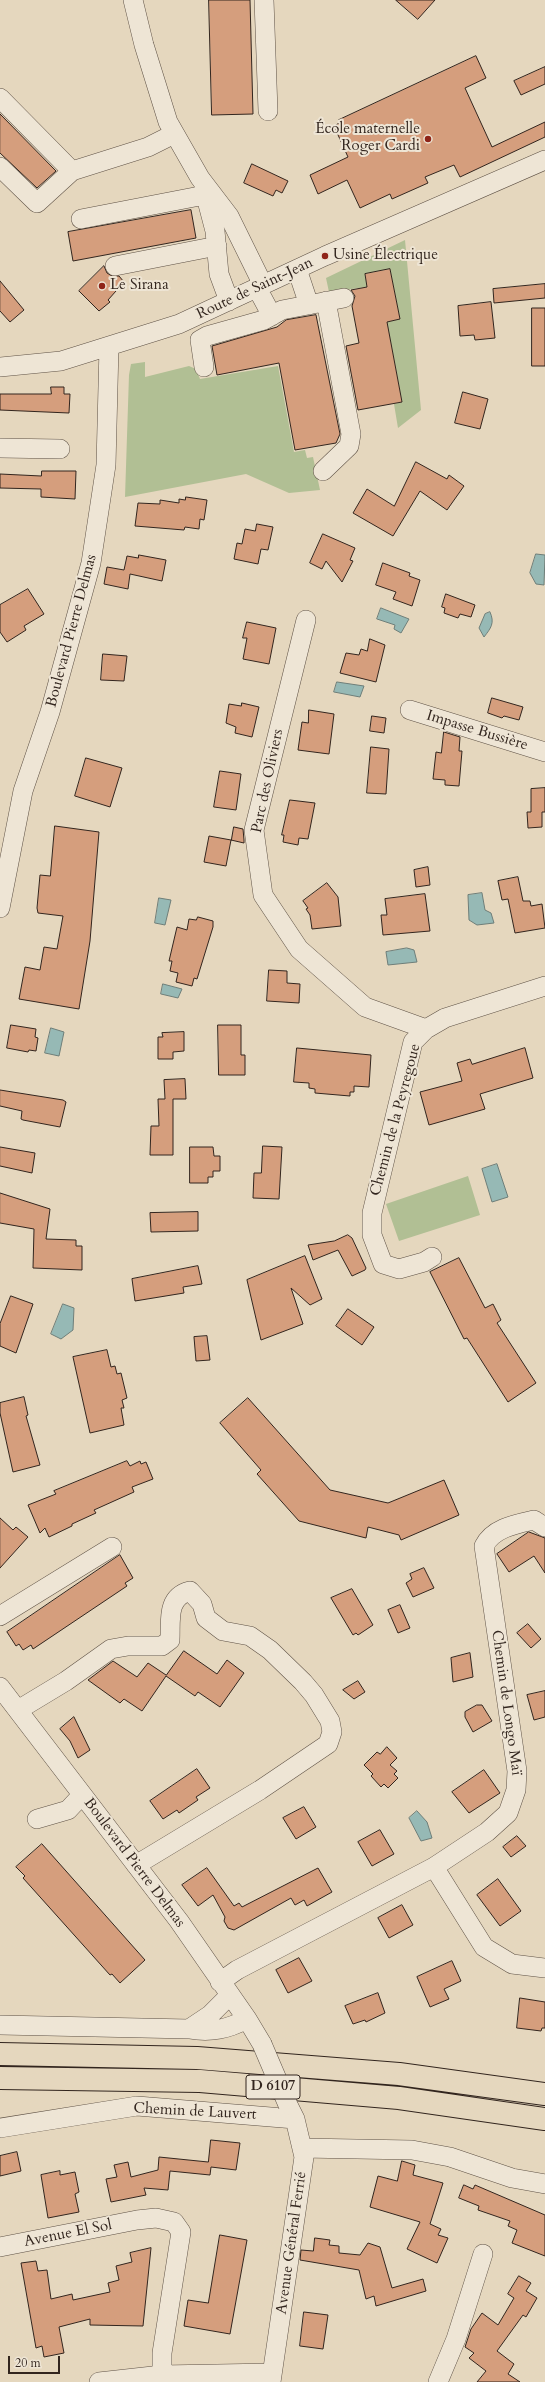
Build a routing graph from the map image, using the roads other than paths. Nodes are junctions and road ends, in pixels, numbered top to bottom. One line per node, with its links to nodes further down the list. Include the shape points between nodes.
1 (133, 0): 5 (street, via 144,45)
2 (264, 0): 4 (street)
3 (0, 98): 8 (street)
4 (268, 111)
5 (174, 134): 8 (street, via 148,147); 9 (street)
6 (545, 160): 14 (street, Route de Saint-Jean)
7 (0, 167): 8 (street, via 37,203)
8 (72, 171)
9 (203, 187): 10 (street); 11 (street, via 229,216); 12 (street)
10 (81, 219)
11 (241, 242): 12 (street, via 232,247); 15 (street)
12 (217, 248): 13 (street); 17 (street, via 219,274)
13 (115, 266)
14 (297, 269): 15 (street, Route de Saint-Jean); 16 (street)
15 (260, 286): 17 (street, Route de Saint-Jean); 18 (street)
16 (322, 300): 18 (street); 24 (street, via 351,434 349,446)
17 (229, 301): 19 (street, Route de Saint-Jean, via 179,324)
18 (270, 311): 21 (street, via 200,340)
19 (109, 347): 20 (street, Route de Saint-Jean, via 61,361); 28 (street, Boulevard Pierre Delmas, via 106,465 91,563 50,712 23,791)
20 (0, 367)
21 (204, 367)
22 (0, 448): 23 (street)
23 (60, 449)
24 (323, 471)
25 (306, 620): 30 (street, Parc des Oliviers, via 254,830 263,895 299,949 365,1007)
26 (410, 710): 27 (street, Impasse Bussière)
27 (545, 752)
28 (0, 908)
29 (545, 986): 30 (street, Chemin de la Peyregoue, via 445,1018)
30 (426, 1028): 31 (street, Chemin de la Peyregoue, via 413,1042 372,1213 372,1235 384,1264 399,1269)
31 (432, 1257)
32 (545, 1527): 40 (street, Chemin de Longo Maï, via 534,1520 510,1525 488,1539 484,1546 517,1771 516,1790 508,1813 487,1832)
33 (112, 1547): 34 (street)
34 (0, 1616)
35 (0, 1687): 36 (street, Boulevard Pierre Delmas)
36 (18, 1710): 37 (street, Boulevard Pierre Delmas); 39 (street, via 66,1681 111,1649 162,1646 170,1640 171,1607 183,1593 190,1591 202,1604 206,1618 223,1630 250,1636 270,1650 314,1695 330,1721 332,1732 328,1744 260,1790)
37 (82, 1795): 38 (street, via 68,1810); 39 (street, Boulevard Pierre Delmas)
38 (37, 1819)
39 (136, 1866): 42 (street, Boulevard Pierre Delmas, via 179,1920)
40 (434, 1867): 41 (street, via 484,1947 512,1964); 42 (street, Chemin de Longo Maï, via 237,1970)
41 (545, 1968)
42 (225, 1988): 43 (street, Boulevard Pierre Delmas); 45 (street, via 210,2015)
43 (247, 2019): 45 (street, via 232,2027 206,2032); 49 (street, Boulevard Pierre Delmas, bridge, via 262,2044)
44 (0, 2025): 45 (street)
45 (190, 2029)
46 (0, 2054): 48 (highway, D 6107, via 197,2058 399,2074)
47 (0, 2078): 50 (highway, D 6107, via 200,2081 399,2098)
48 (545, 2094)
49 (291, 2112): 51 (street, Chemin de Lauvert, via 137,2106); 52 (street, Avenue Général Ferrié)
50 (545, 2119)
51 (0, 2128)
52 (302, 2148): 53 (street, via 412,2150 450,2157 512,2178); 57 (street, Avenue Général Ferrié, via 304,2157)
53 (545, 2184)
54 (0, 2247): 56 (street, Avenue El Sol, via 137,2220 156,2218 174,2222 181,2232 162,2353)
55 (483, 2254): 59 (street, via 456,2339)
56 (162, 2375): 57 (street); 58 (street)
57 (271, 2377)
58 (99, 2382)
59 (438, 2382)

